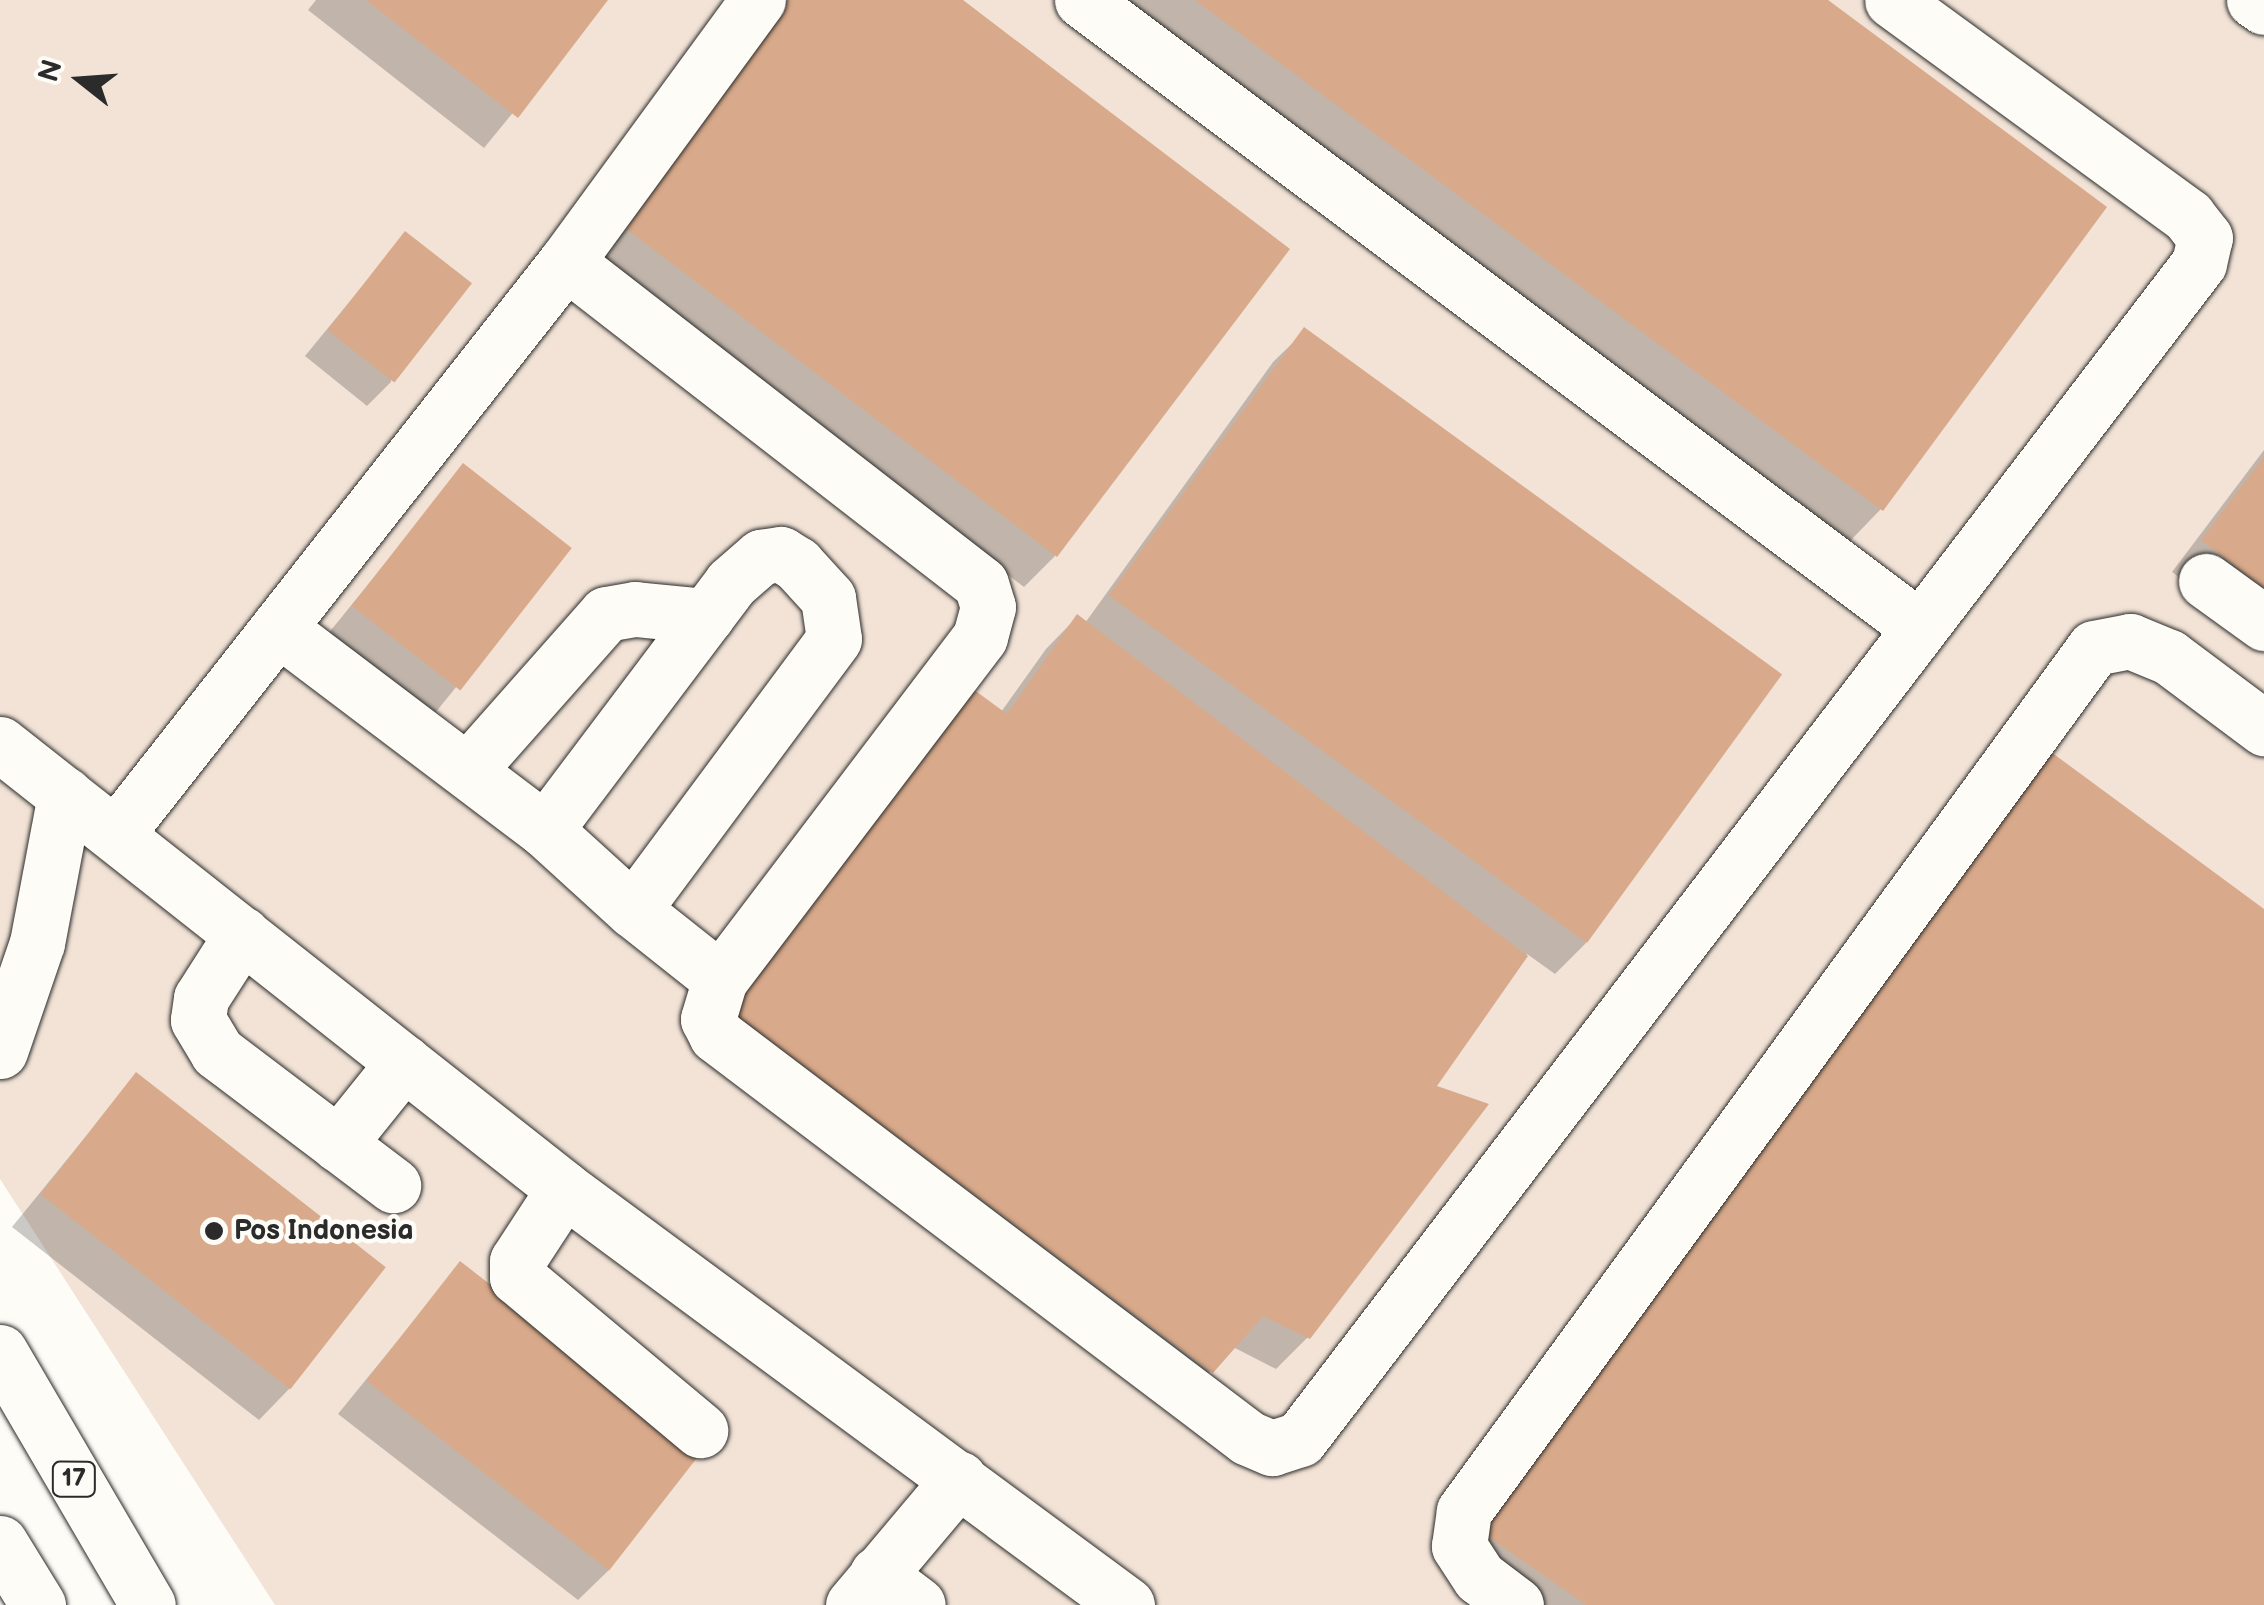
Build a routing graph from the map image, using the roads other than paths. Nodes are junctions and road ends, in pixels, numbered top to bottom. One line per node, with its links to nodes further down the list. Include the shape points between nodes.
1 (758, 0): 6 (main road)
2 (1082, 0): 11 (main road)
3 (1892, 0): 11 (main road, via 2188,216 2205,238 2199,263)
4 (2254, 0): 5 (main road)
5 (2264, 7)
6 (566, 262): 10 (main road); 20 (main road, via 981,584 988,607 980,637)
7 (2206, 582): 9 (main road)
8 (706, 616): 14 (main road, via 606,614); 16 (main road); 18 (main road, via 761,557 781,554 828,598 834,639)
9 (2264, 623)
10 (278, 628): 14 (main road); 17 (main road)
11 (1920, 628): 20 (main road, via 1300,1439 1272,1448 1248,1438 716,1035 708,1020)
12 (2264, 728): 34 (main road, via 2169,658 2130,641 2094,648 1464,1510 1458,1546 1478,1577)
13 (0, 744): 15 (main road)
14 (468, 770): 16 (main road)
15 (65, 794): 17 (main road); 21 (main road, via 36,944)
16 (546, 830): 18 (main road)
17 (116, 834): 19 (main road)
18 (634, 910): 20 (main road)
19 (242, 934): 22 (main road); 23 (main road, via 201,998 198,1020 217,1052)
20 (720, 979)
21 (0, 1051)
22 (404, 1062): 23 (main road); 25 (main road)
23 (338, 1144): 24 (main road)
24 (393, 1185)
25 (564, 1189): 27 (main road, via 518,1261 518,1278); 28 (main road)
26 (0, 1352): 32 (main road, 17)
27 (700, 1430)
28 (959, 1479): 30 (main road); 33 (main road)
29 (0, 1543): 31 (main road)
30 (883, 1595)
31 (38, 1605)
32 (148, 1605)
33 (1127, 1605)
34 (1516, 1605)

